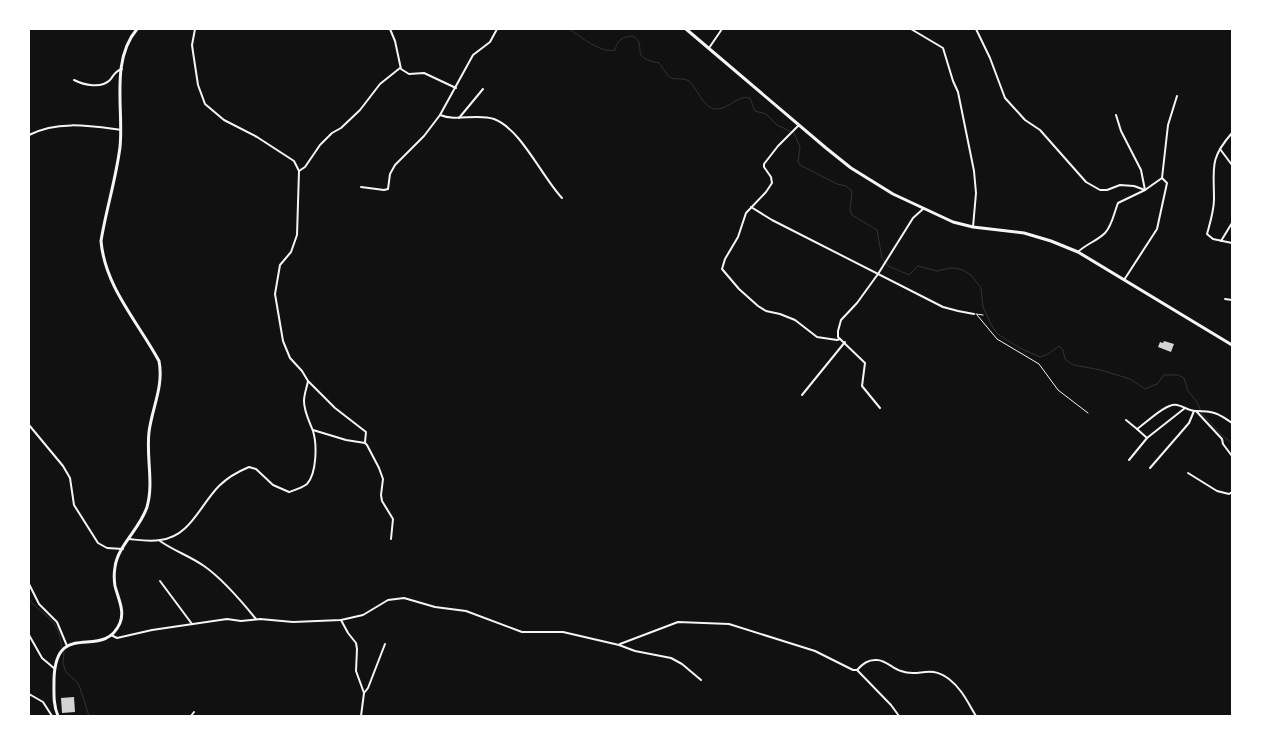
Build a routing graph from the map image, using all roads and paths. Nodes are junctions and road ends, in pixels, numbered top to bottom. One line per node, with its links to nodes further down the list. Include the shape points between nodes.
1 (137, 29): 11 (main road, via 126,48)
2 (195, 29): 25 (street, via 192,45 198,85 205,104 224,120 294,160)
3 (390, 29): 10 (street)
4 (496, 29): 13 (street, via 490,42 473,55)
5 (686, 29): 9 (main road)
6 (722, 29): 9 (street)
7 (911, 29): 33 (street, via 943,48 958,92 974,171)
8 (976, 29): 28 (street, via 1004,98 1040,130 1086,182 1100,190 1134,186)
9 (709, 48): 19 (main road)
10 (400, 68): 13 (street, via 409,74 424,74); 25 (street, via 380,84 354,116 320,145)
11 (122, 69): 12 (street, via 115,71 102,84); 20 (main road)
12 (74, 80)
13 (456, 88): 16 (street)
14 (483, 89): 18 (street)
15 (1177, 96): 26 (street, via 1168,125)
16 (440, 115): 18 (street); 27 (street, via 395,165 388,189)
17 (1116, 115): 28 (street, via 1141,170)
18 (459, 118): 29 (street, via 488,118 505,126)
19 (799, 125): 30 (street, via 764,164 772,183); 31 (main road, via 851,168)
20 (121, 130): 22 (street, via 66,125); 64 (main road, via 103,227 102,255 110,278 156,356 161,371 149,434 150,489 147,506)
21 (1232, 134): 23 (street)
22 (29, 135)
23 (1220, 149): 24 (street); 34 (street, via 1214,160 1214,201 1207,234)
24 (1232, 165)
25 (300, 171): 46 (street, via 298,235 280,265 274,294 283,341 290,358)
26 (1162, 178): 28 (street); 38 (street, via 1167,183 1158,228)
27 (362, 187)
28 (1145, 190): 36 (street, via 1118,203 1105,233)
29 (562, 198)
30 (751, 207): 37 (street); 43 (street, via 722,269 752,302 766,311 786,316 817,337)
31 (923, 209): 33 (main road); 37 (street, via 912,218)
32 (1232, 223): 34 (street)
33 (973, 227): 36 (main road, via 1024,233)
34 (1220, 241): 35 (street)
35 (1232, 243)
36 (1078, 252): 38 (main road)
37 (878, 274): 41 (street, via 943,307); 43 (street, via 841,320)
38 (1124, 280): 45 (main road)
39 (1225, 299): 40 (street)
40 (1232, 300)
41 (974, 314): 42 (path); 51 (path, via 997,338 1039,364 1058,390)
42 (983, 315)
43 (840, 339): 44 (street)
44 (845, 342): 47 (street); 48 (street, via 865,364 862,386)
45 (1232, 345)
46 (308, 381): 56 (street, via 304,400); 58 (street, via 366,432)
47 (802, 395)
48 (880, 408)
49 (1185, 408): 50 (street); 55 (street, via 1175,404 1167,406); 57 (street)
50 (1196, 411): 53 (street, via 1218,413); 59 (street, via 1222,439); 61 (street, via 1190,423)
51 (1088, 413)
52 (1126, 420): 55 (street)
53 (1232, 423)
54 (29, 425): 67 (street, via 63,466 70,478 74,505 98,543 107,548)
55 (1138, 429): 57 (street)
56 (313, 430): 58 (street); 66 (street, via 317,452 306,485 289,492 273,485 249,466 219,486 196,518 180,533)
57 (1147, 438): 60 (street)
58 (365, 443): 65 (street, via 383,479 382,501 393,519)
59 (1232, 456)
60 (1129, 460)
61 (1150, 468)
62 (1188, 473): 63 (street, via 1217,491)
63 (1232, 492)
64 (129, 538): 66 (street); 67 (main road)
65 (391, 539)
66 (160, 540): 70 (street, via 214,573)
67 (123, 549): 74 (main road, via 115,566 114,584 122,616)
68 (160, 581): 72 (street)
69 (29, 584): 77 (street, via 39,604 57,622)
70 (256, 619): 71 (street, via 293,622); 72 (street)
71 (341, 620): 76 (street, via 363,615 388,600 404,598 466,611 511,629 533,633 563,632); 82 (street, via 356,642 356,671)
72 (192, 624): 74 (street, via 117,638)
73 (29, 635): 78 (street, via 42,658)
74 (111, 635): 77 (main road)
75 (385, 644): 82 (street)
76 (619, 645): 79 (street, via 678,622 729,624 815,651 846,668); 80 (street, via 671,658)
77 (64, 648): 78 (main road)
78 (55, 669): 85 (main road, via 54,703)
79 (857, 670): 88 (street); 89 (street, via 876,660 906,673 935,672 957,686)
80 (702, 680)
81 (29, 694): 84 (street, via 43,702)
82 (364, 694): 87 (street)
83 (194, 712): 86 (street)
84 (52, 716)
85 (58, 716)
86 (191, 716)
87 (361, 716)
88 (899, 716)
89 (976, 716)

